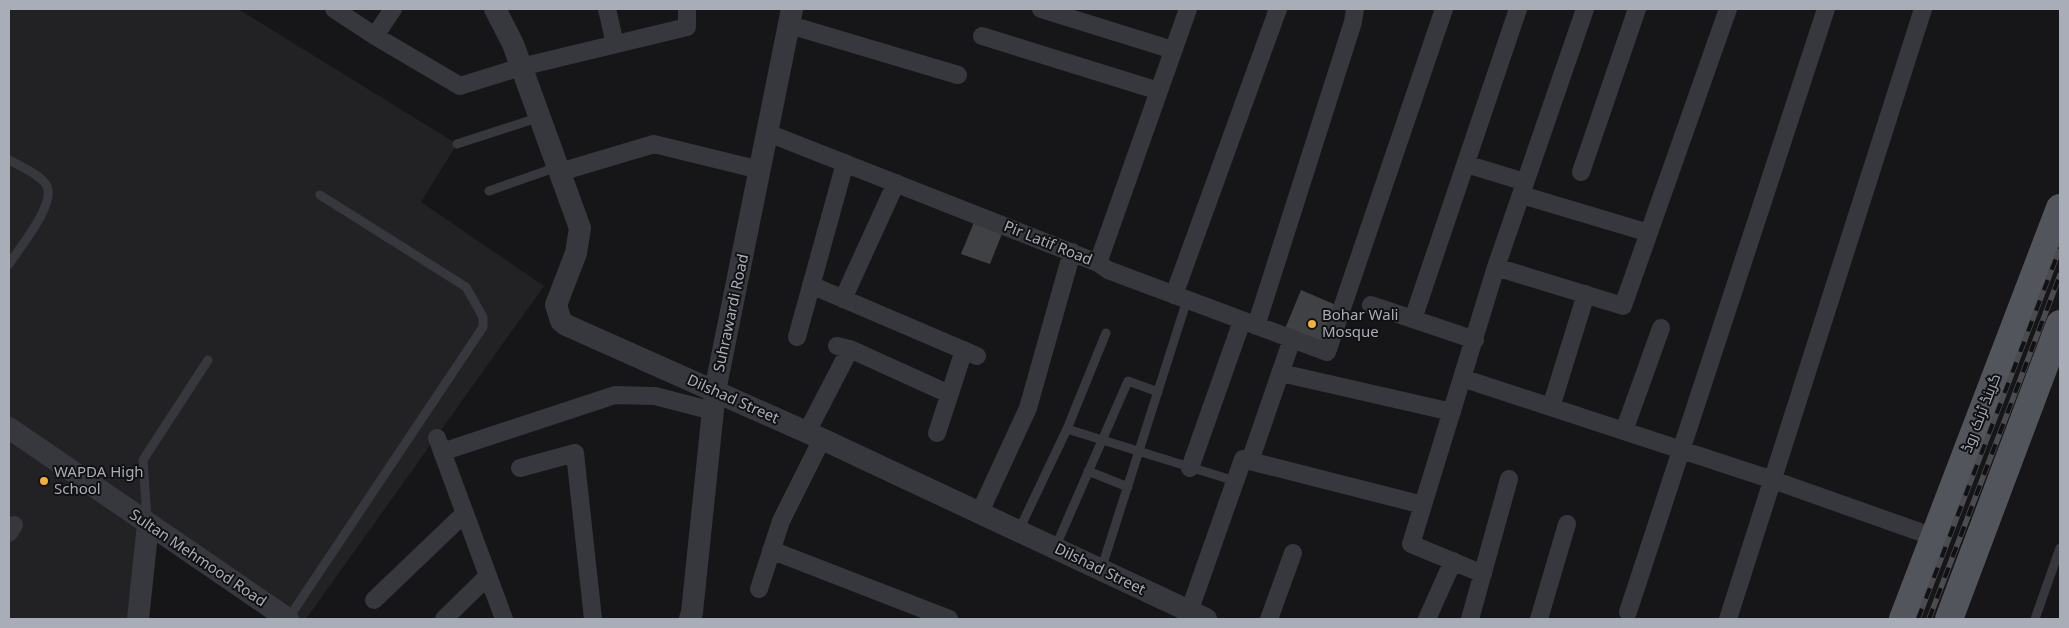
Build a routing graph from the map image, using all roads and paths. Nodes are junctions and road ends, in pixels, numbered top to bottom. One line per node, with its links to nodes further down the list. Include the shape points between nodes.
1 (334, 9): 18 (street)
2 (393, 9): 18 (street)
3 (495, 9): 22 (street, Dilshad Street)
4 (607, 9): 20 (street)
5 (687, 9): 20 (street, via 687,26)
6 (1041, 9): 21 (street)
7 (1188, 9): 21 (street)
8 (1278, 9): 47 (street)
9 (1355, 9): 50 (street)
10 (1444, 9): 55 (street, Pir Latif Road, via 1327,352)
11 (1518, 9): 30 (street)
12 (1585, 9): 35 (street)
13 (1637, 9): 33 (street)
14 (1728, 9): 39 (street)
15 (1826, 9): 71 (street)
16 (1923, 9): 78 (street)
17 (791, 17): 23 (street); 26 (street, Suhrawardi Road)
18 (375, 36): 22 (street, via 460,86)
19 (982, 36): 24 (street)
20 (615, 44): 22 (street)
21 (1173, 50): 24 (street)
22 (521, 67): 25 (street, Dilshad Street)
23 (958, 75)
24 (1159, 91): 41 (street)
25 (540, 117): 27 (lane); 31 (street, Dilshad Street)
26 (768, 132): 29 (street, Pir Latif Road); 32 (street, Suhrawardi Road)
27 (457, 144)
28 (9, 160): 42 (lane, via 45,183 49,191 45,208)
29 (845, 163): 34 (street, Pir Latif Road); 44 (street)
30 (1466, 164): 35 (street); 49 (street)
31 (559, 169): 32 (street, via 654,144); 36 (lane); 62 (street, Dilshad Street, via 580,228 576,254 556,305 560,321)
32 (760, 170): 62 (street, Suhrawardi Road)
33 (1581, 172)
34 (896, 183): 40 (street, Pir Latif Road); 46 (street)
35 (1523, 188): 39 (street); 43 (street)
36 (489, 191)
37 (320, 195): 101 (lane, via 466,287 484,322)
38 (2060, 212): 87 (main road, گرینڈ ٹرنک روڈ)
39 (1649, 232): 45 (street, via 1623,306)
40 (1072, 252): 41 (street, Pir Latif Road); 82 (street, via 1028,408)
41 (1098, 262): 47 (street, Pir Latif Road, via 1108,270)
42 (9, 264)
43 (1496, 267): 45 (street); 56 (street)
44 (811, 285): 46 (street); 54 (street)
45 (1586, 294): 63 (street)
46 (843, 298): 61 (street, via 971,353)
47 (1181, 298): 50 (street, Pir Latif Road); 60 (lane)
48 (1371, 305): 49 (street)
49 (1413, 319): 56 (street)
50 (1249, 323): 55 (street, Pir Latif Road); 75 (street)
51 (2060, 324): 113 (main road)
52 (1661, 328): 67 (street)
53 (1106, 333): 66 (lane)
54 (797, 337)
55 (1292, 339): 58 (street)
56 (1475, 340): 59 (street)
57 (208, 360): 84 (lane, via 143,460)
58 (1281, 373): 64 (street); 73 (street)
59 (1462, 378): 63 (street); 64 (street)
60 (1158, 392): 70 (lane, via 1128,380); 72 (lane)
61 (949, 394): 68 (street); 69 (street, via 843,348)
62 (714, 401): 69 (street, Dilshad Street); 83 (street, via 615,395 439,445); 105 (street, Suhrawardi Road)
63 (1551, 406): 67 (street)
64 (1452, 412): 81 (street)
65 (9, 428): 84 (street, Sultan Mehmood Road)
66 (1066, 429): 70 (lane); 86 (lane)
67 (1624, 431): 71 (street)
68 (937, 433)
69 (814, 435): 82 (street, Dilshad Street); 90 (street)
70 (1101, 441): 72 (lane); 76 (lane)
71 (1682, 450): 78 (street); 98 (street)
72 (1139, 452): 75 (lane); 80 (lane)
73 (1250, 461): 79 (street, via 1243,459); 81 (street)
74 (520, 468): 104 (street, via 575,453)
75 (1190, 468): 79 (lane)
76 (1088, 471): 80 (lane); 88 (lane)
77 (1509, 480): 94 (street)
78 (1773, 480): 87 (street); 111 (street)
79 (1235, 481): 99 (street)
80 (1128, 487): 93 (lane)
81 (1424, 505): 92 (street, via 1412,544)
82 (980, 512): 86 (street, Dilshad Street)
83 (464, 513): 95 (street); 97 (street)
84 (148, 524): 100 (street); 101 (street, Sultan Mehmood Road)
85 (1567, 524): 110 (street)
86 (1019, 530): 88 (street, Dilshad Street)
87 (1934, 537): 112 (main road, گرینڈ ٹرنک روڈ)
88 (1055, 548): 93 (street, Dilshad Street)
89 (2060, 548): 114 (lane)
90 (771, 550): 96 (street); 106 (street)
91 (1293, 553): 107 (street)
92 (1453, 561): 94 (street); 108 (street)
93 (1101, 570): 99 (street, Dilshad Street)
94 (1483, 574): 109 (street)
95 (488, 576): 102 (street); 103 (street)
96 (759, 588)
97 (374, 600)
98 (1628, 612)
99 (1198, 616)
100 (138, 619)
101 (288, 619)
102 (444, 619)
103 (504, 619)
104 (593, 619)
105 (690, 619)
106 (949, 619)
107 (1269, 619)
108 (1427, 619)
109 (1470, 619)
110 (1538, 619)
111 (1728, 619)
112 (1903, 619)
113 (1949, 619)
114 (2035, 619)

